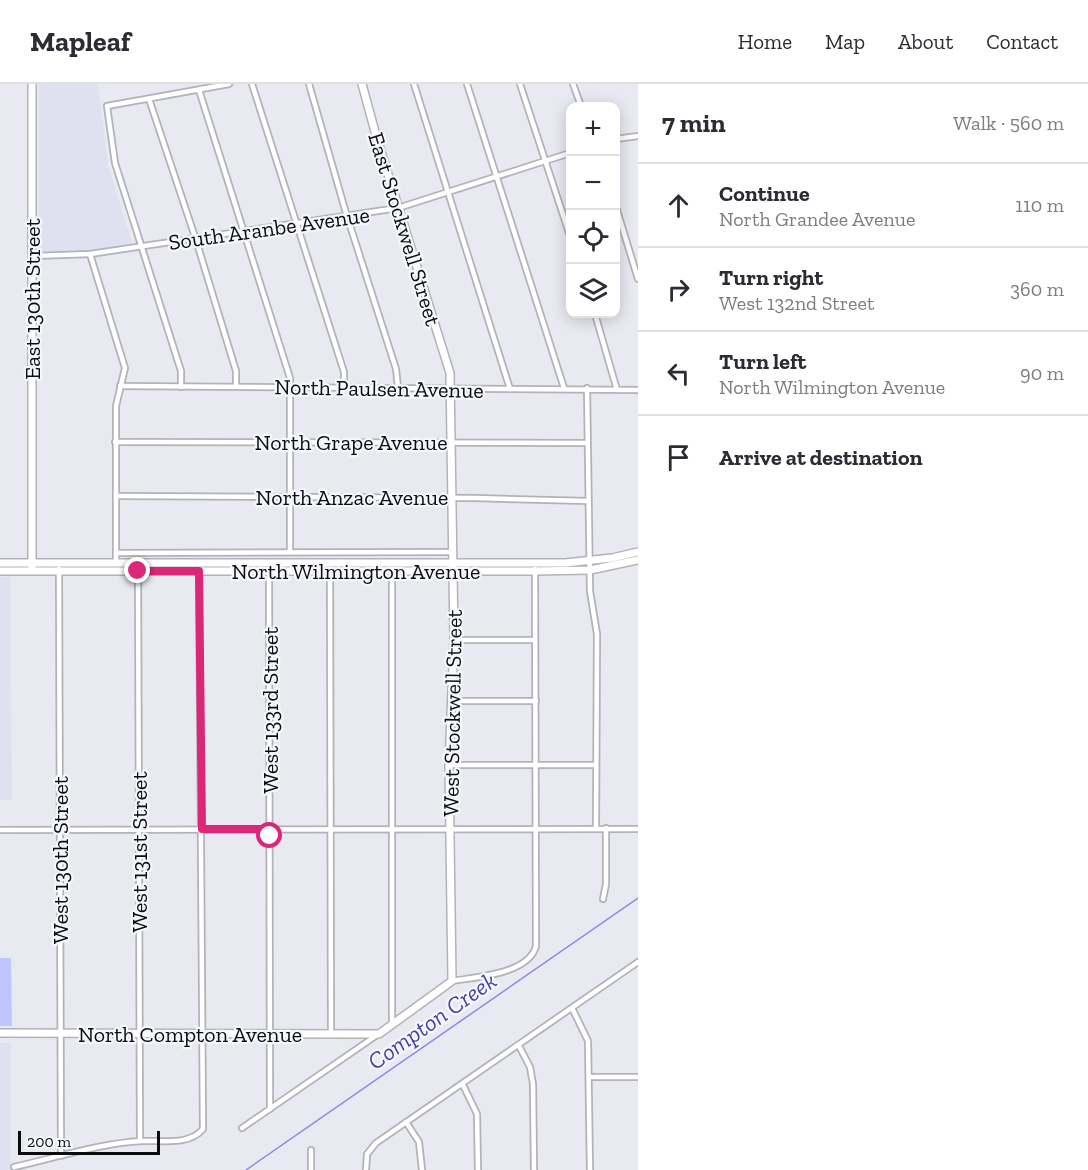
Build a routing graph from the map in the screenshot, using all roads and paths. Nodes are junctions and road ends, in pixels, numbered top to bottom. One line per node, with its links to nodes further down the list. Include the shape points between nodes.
1 (32, 84): 28 (street, East 130th Street)
2 (229, 84): 10 (street)
3 (252, 84): 23 (street)
4 (309, 84): 21 (street)
5 (362, 84): 19 (street, East Stockwell Street)
6 (414, 84): 18 (street)
7 (467, 84): 17 (street)
8 (520, 84): 16 (street)
9 (573, 84): 12 (street)
10 (199, 90): 11 (street); 24 (street)
11 (149, 99): 25 (street); 26 (street, via 107,106 115,163)
12 (580, 102)
13 (638, 136): 14 (street)
14 (620, 138)
15 (566, 154): 16 (street, South Aranbe Avenue)
16 (547, 161): 17 (street, South Aranbe Avenue); 22 (street)
17 (498, 177): 18 (street, South Aranbe Avenue); 39 (street)
18 (448, 193): 19 (street, South Aranbe Avenue); 38 (street)
19 (398, 208): 21 (street, South Aranbe Avenue); 31 (street, East Stockwell Street)
20 (616, 210): 29 (street)
21 (347, 217): 23 (street, South Aranbe Avenue); 37 (street, via 396,369)
22 (566, 223)
23 (296, 225): 24 (street, South Aranbe Avenue); 36 (street, via 344,372)
24 (245, 232): 25 (street, South Aranbe Avenue); 35 (street)
25 (196, 240): 26 (street, South Aranbe Avenue); 33 (street, via 236,371)
26 (141, 246): 27 (street, South Aranbe Avenue); 34 (street, via 180,371)
27 (90, 254): 28 (street, South Aranbe Avenue); 32 (street, via 125,368)
28 (32, 256): 60 (street, East 130th Street)
29 (638, 279)
30 (596, 318): 42 (street)
31 (450, 373): 41 (street, West Stockwell Street)
32 (120, 386): 34 (street, North Paulsen Avenue); 45 (street)
33 (236, 386): 34 (street, North Paulsen Avenue); 35 (street, North Paulsen Avenue)
34 (181, 387)
35 (290, 387): 36 (street, North Paulsen Avenue); 44 (street)
36 (345, 387): 37 (street, North Paulsen Avenue)
37 (398, 388): 41 (street, North Paulsen Avenue)
38 (510, 388): 39 (street, North Paulsen Avenue); 41 (street, North Paulsen Avenue)
39 (564, 388): 40 (street, North Paulsen Avenue)
40 (587, 388): 42 (street, North Paulsen Avenue); 47 (street)
41 (450, 389): 46 (street, West Stockwell Street)
42 (617, 390): 43 (street, North Paulsen Avenue)
43 (638, 390)
44 (290, 441): 45 (street, North Grape Avenue); 46 (street, North Grape Avenue); 49 (street)
45 (115, 442): 48 (street)
46 (451, 442): 47 (street, North Grape Avenue); 50 (street, West Stockwell Street)
47 (587, 443): 51 (street)
48 (116, 496): 49 (street, North Anzac Avenue); 55 (street)
49 (290, 497): 50 (street, North Anzac Avenue); 52 (street)
50 (452, 498): 51 (street, North Anzac Avenue); 53 (street, West Stockwell Street)
51 (588, 501): 57 (street)
52 (290, 552): 53 (street); 55 (street)
53 (452, 552): 67 (street, West Stockwell Street)
54 (638, 552): 57 (street, North Wilmington Avenue)
55 (116, 553): 62 (street)
56 (638, 560): 69 (street, North Wilmington Avenue)
57 (589, 562): 68 (street, North Wilmington Avenue); 69 (street)
58 (0, 563): 60 (street, North Wilmington Avenue)
59 (269, 563): 64 (street, North Wilmington Avenue); 65 (street, North Wilmington Avenue); 71 (street, West 133rd Street)
60 (32, 567): 61 (street, North Wilmington Avenue); 70 (street, North Wilmington Avenue)
61 (59, 567): 62 (street, North Wilmington Avenue); 85 (street, West 130th Street)
62 (116, 567): 63 (street, North Wilmington Avenue)
63 (138, 567): 64 (street, North Wilmington Avenue); 86 (street, West 131st Street)
64 (199, 567): 71 (street, North Wilmington Avenue); 87 (street)
65 (330, 567): 66 (street, North Wilmington Avenue); 71 (street, North Wilmington Avenue); 79 (street)
66 (392, 567): 67 (street, North Wilmington Avenue); 80 (street)
67 (453, 567): 68 (street, North Wilmington Avenue); 72 (street, West Stockwell Street)
68 (535, 567): 69 (street, North Wilmington Avenue); 73 (street)
69 (590, 570): 78 (street, via 597,634)
70 (0, 571)
71 (269, 572): 88 (street, West 133rd Street)
72 (454, 640): 73 (street); 74 (street, West Stockwell Street)
73 (535, 640): 75 (street)
74 (453, 701): 75 (street); 76 (street, West Stockwell Street)
75 (536, 701): 77 (street)
76 (449, 765): 77 (street); 81 (street, West Stockwell Street)
77 (535, 765): 78 (street); 82 (street)
78 (596, 765): 83 (street)
79 (331, 828): 80 (street); 88 (street); 101 (street)
80 (392, 828): 81 (street); 95 (street)
81 (450, 828): 82 (street); 93 (street, West Stockwell Street)
82 (535, 828): 83 (street); 93 (street, via 534,952 507,971)
83 (596, 828): 84 (street)
84 (606, 828): 89 (street); 91 (street)
85 (60, 829): 86 (street); 90 (street); 97 (street, West 130th Street)
86 (139, 829): 87 (street); 98 (street, West 131st Street)
87 (202, 829): 88 (street); 99 (street)
88 (270, 829): 100 (street, West 133rd Street)
89 (638, 829)
90 (0, 830)
91 (603, 899)
92 (638, 962): 94 (street)
93 (452, 981): 95 (street)
94 (572, 1008): 103 (street); 104 (street, via 588,1041)
95 (392, 1024): 102 (street)
96 (0, 1033): 97 (street, North Compton Avenue)
97 (60, 1033): 98 (street, North Compton Avenue); 112 (street, West 130th Street)
98 (139, 1033): 99 (street, North Compton Avenue); 110 (street, West 131st Street)
99 (204, 1034): 100 (street, North Compton Avenue); 110 (street, via 203,1129 198,1135 174,1141)
100 (270, 1034): 101 (street, North Compton Avenue); 107 (street, West 133rd Street)
101 (331, 1034): 102 (street, North Compton Avenue)
102 (379, 1034): 107 (street)
103 (519, 1046): 106 (street); 118 (street, via 530,1067 533,1084)
104 (589, 1077): 105 (street); 119 (street)
105 (638, 1077)
106 (463, 1085): 108 (street); 117 (street, via 477,1114)
107 (270, 1109): 109 (street)
108 (406, 1122): 115 (street, via 369,1150); 116 (street, via 418,1142)
109 (243, 1128)
110 (140, 1141): 112 (street)
111 (311, 1150): 114 (street)
112 (61, 1156): 113 (street)
113 (14, 1167)
114 (311, 1170)
115 (366, 1170)
116 (423, 1170)
117 (478, 1170)
118 (534, 1170)
119 (590, 1170)

